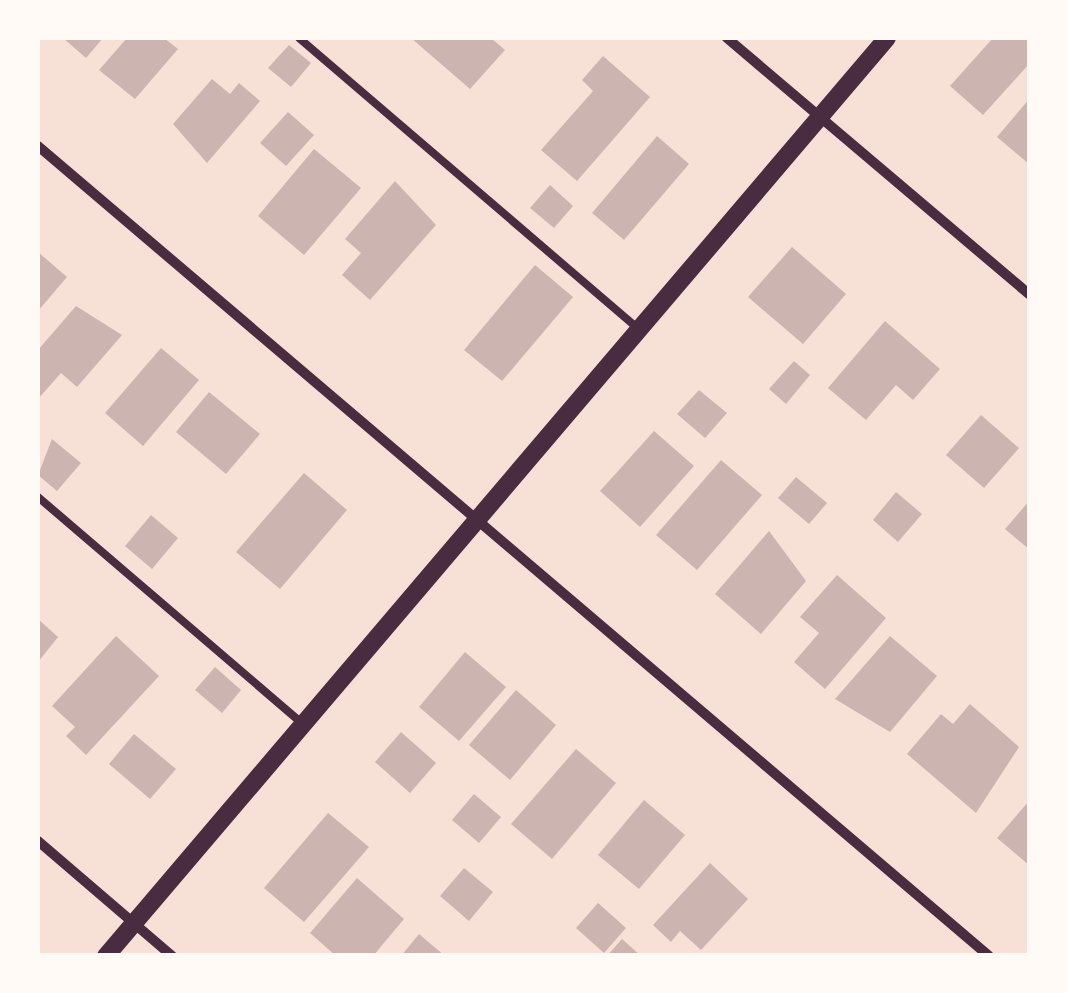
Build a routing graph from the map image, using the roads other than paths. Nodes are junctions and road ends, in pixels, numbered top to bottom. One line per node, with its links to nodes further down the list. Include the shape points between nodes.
1 (300, 38): 7 (lane)
2 (726, 38): 4 (street)
3 (888, 38): 4 (street)
4 (820, 117): 6 (street); 7 (street)
5 (38, 146): 9 (street)
6 (1030, 295)
7 (639, 330): 9 (street)
8 (38, 497): 10 (lane)
9 (477, 520): 10 (street); 15 (street)
10 (303, 724): 12 (street)
11 (38, 841): 12 (street)
12 (134, 923): 13 (street); 14 (street)
13 (106, 956)
14 (172, 956)
15 (989, 956)

